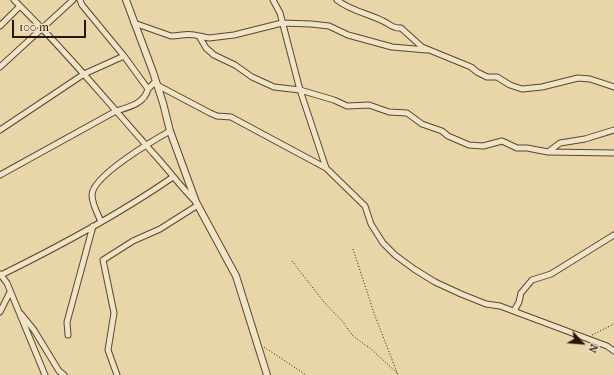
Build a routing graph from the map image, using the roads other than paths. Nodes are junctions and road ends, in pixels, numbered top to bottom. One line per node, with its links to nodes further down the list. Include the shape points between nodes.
1 (14, 0): 7 (street)
2 (73, 0): 11 (street)
3 (80, 0): 14 (street)
4 (126, 0): 9 (street)
5 (273, 0): 8 (street)
6 (337, 0): 13 (street, via 358,13 401,28 422,47)
7 (20, 6): 10 (street); 11 (street)
8 (282, 23): 12 (street, via 234,35 209,38); 13 (street, via 329,26 348,35 392,47); 20 (street)
9 (134, 24): 12 (street, via 171,36 187,33); 17 (street)
10 (0, 26)
11 (43, 28): 15 (street); 16 (street)
12 (199, 36): 20 (street, via 214,55 252,77 274,87)
13 (430, 50): 18 (street, via 471,67 487,77 497,76 522,89 578,78)
14 (124, 56): 16 (street); 19 (street)
15 (0, 67)
16 (84, 74): 21 (street); 22 (street)
17 (156, 83): 19 (street); 24 (street); 28 (street, via 210,113 231,117)
18 (614, 87)
19 (148, 89): 21 (street, via 143,99 136,104)
20 (300, 90): 26 (street, via 347,106 369,106 389,112 407,113 422,124 469,145 483,146 502,142 517,148); 28 (street)
21 (116, 111): 25 (street); 29 (street)
22 (0, 130)
23 (614, 130): 26 (street, via 560,143)
24 (170, 131): 25 (street); 31 (street)
25 (146, 144): 30 (street); 32 (street, via 100,180 94,188 92,195)
26 (548, 152): 27 (street)
27 (614, 153)
28 (326, 168): 38 (street, via 364,206 377,235 394,255 435,282 486,304)
29 (0, 175)
30 (173, 177): 31 (street); 32 (street)
31 (197, 204): 44 (street, via 160,229 133,241 103,260 114,313 108,350); 45 (street, via 236,276)
32 (101, 222): 33 (street)
33 (93, 226): 35 (street); 40 (street, via 67,322)
34 (614, 236): 38 (street, via 551,274 532,280 521,293)
35 (1, 274): 36 (street)
36 (10, 292): 37 (street); 39 (street)
37 (18, 310): 42 (street); 43 (street)
38 (514, 311): 41 (street, via 607,346)
39 (0, 312)
40 (68, 335)
41 (614, 351)
42 (45, 375)
43 (64, 375)
44 (117, 375)
45 (267, 375)

